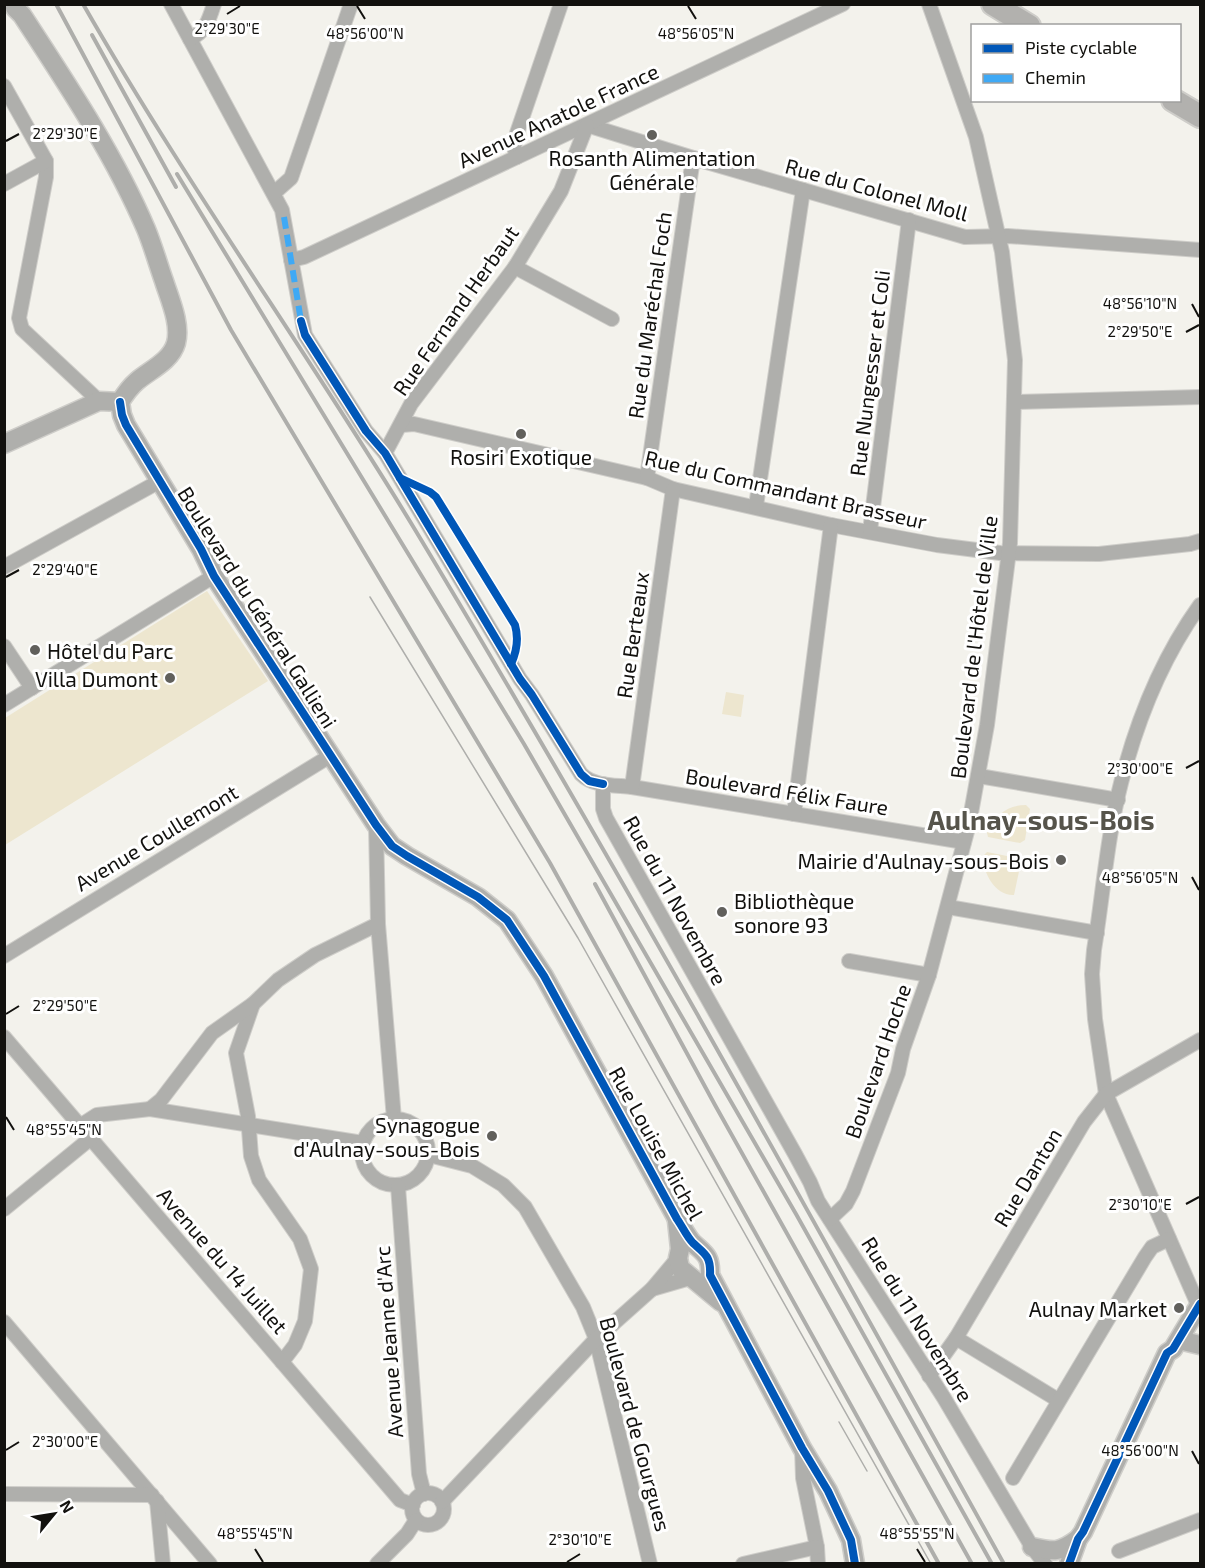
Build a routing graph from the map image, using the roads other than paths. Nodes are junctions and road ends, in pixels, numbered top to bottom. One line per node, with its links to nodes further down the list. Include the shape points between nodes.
1 (171, 4): 10 (street)
2 (214, 4): 10 (street, via 206,27)
3 (351, 4): 20 (street, via 291,178)
4 (561, 4): 15 (street, via 517,133)
5 (843, 4): 14 (street, Avenue Anatole France)
6 (929, 4): 22 (street, Boulevard de l'Hôtel de Ville, via 976,137)
7 (993, 4): 9 (main road)
8 (14, 6): 29 (street, via 62,75 122,179 146,230 171,302 176,323 176,344 171,354 129,389)
9 (1026, 24)
10 (190, 39): 20 (street)
11 (4, 86): 17 (street)
12 (1176, 102): 13 (main road)
13 (1200, 116)
14 (587, 125): 15 (street, Avenue Anatole France); 16 (street, Rue du Colonel Moll); 25 (street, Rue Fernand Herbaut, via 561,191)
15 (517, 157): 24 (street, Avenue Anatole France)
16 (693, 158): 19 (street, Rue du Colonel Moll); 34 (street, Rue du Maréchal Foch)
17 (46, 161): 18 (street); 28 (street, via 20,318 22,329)
18 (4, 184)
19 (803, 190): 21 (street, Rue du Colonel Moll); 37 (street)
20 (274, 194): 24 (street, via 284,217)
21 (909, 220): 22 (street, Rue du Colonel Moll, via 965,237); 39 (street, Rue Nungesser et Coli)
22 (1000, 236): 23 (street, Rue du Colonel Moll); 30 (street, Boulevard de l'Hôtel de Ville, via 1015,360)
23 (1200, 250)
24 (291, 260): 33 (street, via 305,334 366,431)
25 (515, 267): 26 (street); 31 (street, Rue Fernand Herbaut, via 411,404)
26 (612, 319)
27 (1200, 397): 30 (street)
28 (99, 401): 29 (street); 32 (street)
29 (120, 402): 35 (street, Boulevard du Général Gallieni, via 126,425)
30 (1015, 402): 41 (street, Boulevard de l'Hôtel de Ville)
31 (402, 425): 33 (street, Rue Fernand Herbaut); 34 (street, Rue du Commandant Brasseur, via 414,424)
32 (4, 444)
33 (385, 453): 50 (street, via 581,774 589,781)
34 (647, 478): 36 (street, Rue du Commandant Brasseur)
35 (160, 481): 42 (street); 43 (street, Boulevard du Général Gallieni)
36 (673, 489): 37 (street, Rue du Commandant Brasseur); 51 (street, Rue Berteaux)
37 (756, 506): 38 (street, Rue du Commandant Brasseur)
38 (831, 525): 39 (street, Rue du Commandant Brasseur); 53 (street)
39 (870, 531): 41 (street, Rue du Commandant Brasseur)
40 (1200, 541): 41 (street, Rue du Commandant Brasseur, via 1099,554)
41 (1009, 554): 49 (street, Boulevard de l'Hôtel de Ville)
42 (4, 567)
43 (214, 576): 46 (street); 48 (street, Boulevard du Général Gallieni)
44 (1200, 605): 52 (street, via 1173,647 1150,696)
45 (4, 646): 46 (street)
46 (32, 688): 47 (street)
47 (4, 705)
48 (330, 756): 54 (street, Boulevard du Général Gallieni); 59 (street, Avenue Coullemont)
49 (979, 776): 52 (street); 55 (street, Boulevard de l'Hôtel de Ville)
50 (603, 784): 51 (street, Boulevard Félix Faure); 75 (street, Rue du 11 Novembre, via 606,818)
51 (632, 787): 53 (street, Boulevard Félix Faure)
52 (1118, 800): 58 (street)
53 (794, 814): 55 (street, Boulevard Félix Faure)
54 (376, 825): 57 (street); 77 (street, Rue Louise Michel, via 392,846 478,897 507,920 544,976 677,1219)
55 (964, 842): 56 (street, Boulevard de l'Hôtel de Ville)
56 (948, 907): 58 (street); 61 (street, Boulevard Hoche)
57 (378, 924): 62 (street, via 315,955 278,980); 67 (street)
58 (1097, 933): 65 (street, via 1093,965 1095,1019)
59 (4, 956)
60 (849, 961): 61 (street)
61 (929, 975): 75 (street, Boulevard Hoche, via 898,1073 853,1191)
62 (253, 1004): 66 (street, via 212,1033); 69 (street, via 236,1053)
63 (4, 1037): 68 (street, Avenue du 14 Juillet)
64 (1200, 1040): 65 (street, Rue Danton)
65 (1106, 1094): 76 (street); 82 (street, Rue Danton, via 1084,1122)
66 (150, 1109): 68 (street, via 97,1115); 69 (street)
67 (394, 1119): 71 (street, via 375,1126); 72 (street, via 416,1125 428,1144)
68 (80, 1126): 70 (street, Avenue du 14 Juillet)
69 (249, 1126): 71 (street); 86 (street, via 251,1156 259,1180 300,1239 311,1269 305,1320 295,1345)
70 (91, 1138): 74 (street); 86 (street, Avenue du 14 Juillet)
71 (363, 1143): 73 (street, via 364,1164 369,1173 387,1185)
72 (429, 1155): 73 (street, via 416,1179); 83 (street, Boulevard de Gourgues, via 472,1166 503,1185 525,1207 583,1307)
73 (398, 1186): 92 (street, Avenue Jeanne d'Arc, via 419,1474)
74 (4, 1209)
75 (830, 1219): 87 (street, Rue du 11 Novembre)
76 (1168, 1239): 80 (street); 88 (street, via 1152,1247)
77 (684, 1250): 78 (street, Rue Louise Michel, via 682,1271); 78 (street, Rue Louise Michel, via 702,1249 707,1255 710,1268); 79 (street)
78 (698, 1278): 79 (street); 89 (street, Rue Louise Michel, via 729,1311)
79 (652, 1289): 83 (street)
80 (1200, 1308): 84 (street)
81 (4, 1322): 93 (street)
82 (956, 1338): 87 (street, Rue Danton); 88 (street)
83 (596, 1339): 94 (street); 105 (street, Boulevard de Gourgues)
84 (1176, 1344): 85 (street); 98 (street, via 1167,1353); 112 (street)
85 (1200, 1345)
86 (282, 1362): 95 (street, Avenue du 14 Juillet, via 400,1500)
87 (929, 1376): 100 (street, Rue du 11 Novembre)
88 (1058, 1400): 90 (street)
89 (804, 1451): 99 (street, Rue Louise Michel, via 803,1478); 108 (street, Rue Louise Michel, via 841,1542); 109 (street, Rue Louise Michel, via 851,1540)
90 (1013, 1478)
91 (4, 1494): 93 (street)
92 (424, 1494): 94 (street, via 435,1495); 95 (street)
93 (154, 1498): 102 (street); 103 (street)
94 (442, 1502): 96 (street, via 444,1512 440,1521 425,1525)
95 (413, 1505): 96 (street)
96 (416, 1520): 104 (street)
97 (1200, 1520): 101 (street)
98 (1078, 1539): 100 (street, via 1064,1550 1051,1552); 111 (street)
99 (817, 1547): 106 (street); 107 (street, Rue Louise Michel)
100 (1032, 1547): 110 (street, Rue du 11 Novembre)
101 (1119, 1551)
102 (163, 1563)
103 (210, 1563)
104 (377, 1563)
105 (650, 1563)
106 (742, 1563)
107 (818, 1563)
108 (843, 1563)
109 (855, 1563)
110 (1045, 1563)
111 (1069, 1563)
112 (1077, 1563)

